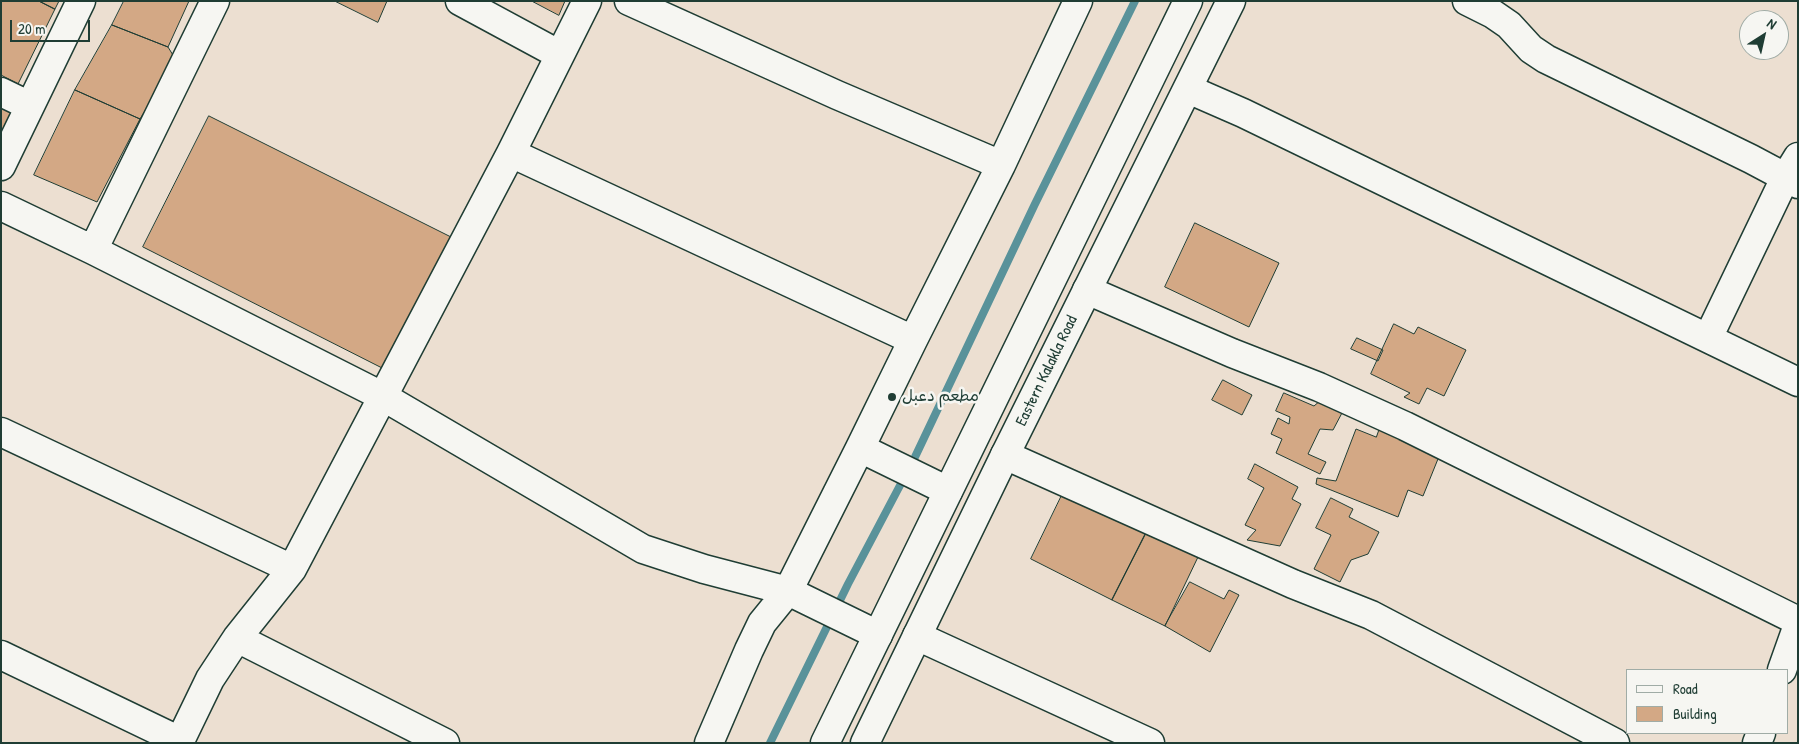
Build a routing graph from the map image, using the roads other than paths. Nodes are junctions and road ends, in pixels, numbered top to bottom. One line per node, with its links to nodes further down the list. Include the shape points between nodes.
1 (81, 1): 13 (street)
2 (215, 1): 19 (street)
3 (460, 1): 10 (street)
4 (587, 1): 10 (street)
5 (629, 1): 15 (street, via 837,96)
6 (1078, 1): 15 (street)
7 (1188, 1): 28 (street)
8 (1231, 1): 11 (street, Eastern Kalakla Road)
9 (1467, 1): 17 (street, via 1509,25 1531,49 1546,59 1751,159)
10 (560, 55): 14 (street)
11 (1188, 89): 20 (street, Eastern Kalakla Road); 21 (street)
12 (1, 92): 13 (street)
13 (30, 106): 16 (street)
14 (511, 153): 22 (street); 24 (street)
15 (1001, 165): 22 (street)
16 (1, 166)
17 (1794, 173): 21 (street)
18 (1, 206): 19 (street)
19 (93, 250): 24 (street)
20 (1086, 290): 27 (street, Eastern Kalakla Road); 31 (street, via 1405,426)
21 (1708, 338): 23 (street)
22 (913, 340): 26 (street)
23 (1798, 382)
24 (382, 396): 29 (street); 30 (street, via 643,549)
25 (1, 432): 29 (street)
26 (860, 448): 28 (street); 30 (street)
27 (1006, 454): 34 (street, Eastern Kalakla Road); 44 (street, via 1293,584 1371,615)
28 (948, 491): 33 (street)
29 (292, 569): 35 (street)
30 (788, 591): 33 (street); 40 (street, via 762,623)
31 (1798, 621)
32 (1798, 625): 37 (street)
33 (878, 635): 41 (street)
34 (917, 636): 42 (street, Eastern Kalakla Road); 43 (street)
35 (237, 638): 38 (street, via 210,679); 39 (street)
36 (1, 655): 38 (street)
37 (1782, 669)
38 (180, 742)
39 (445, 743)
40 (709, 743)
41 (824, 743)
42 (865, 743)
43 (1150, 743)
44 (1615, 743)

